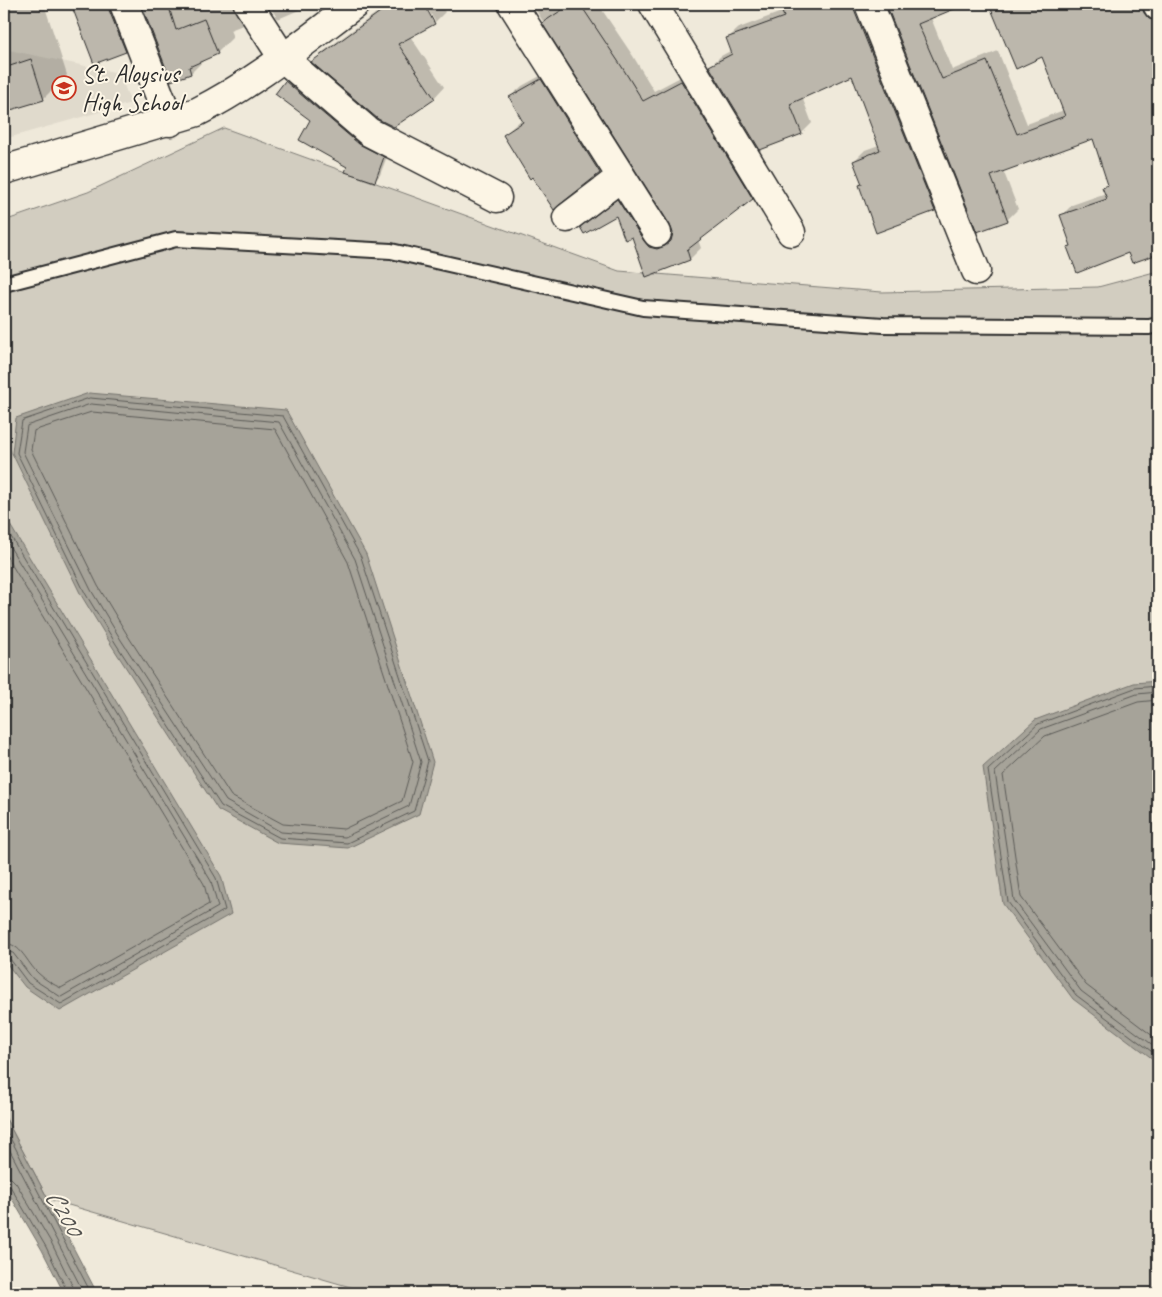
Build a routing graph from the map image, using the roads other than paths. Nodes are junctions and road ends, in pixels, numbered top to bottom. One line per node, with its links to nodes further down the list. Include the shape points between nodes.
1 (124, 4): 8 (street)
2 (248, 4): 7 (street)
3 (355, 4): 7 (street)
4 (512, 4): 10 (street)
5 (653, 4): 13 (street)
6 (868, 4): 15 (street)
7 (283, 58): 8 (street, via 221,100); 11 (street, via 369,132)
8 (170, 122): 9 (street)
9 (4, 170)
10 (622, 177): 12 (street); 14 (street)
11 (498, 198)
12 (567, 218)
13 (791, 232)
14 (657, 234)
15 (976, 271)
16 (4, 284): 17 (lane, via 176,238 390,251 643,308 883,325)
17 (1158, 325)

